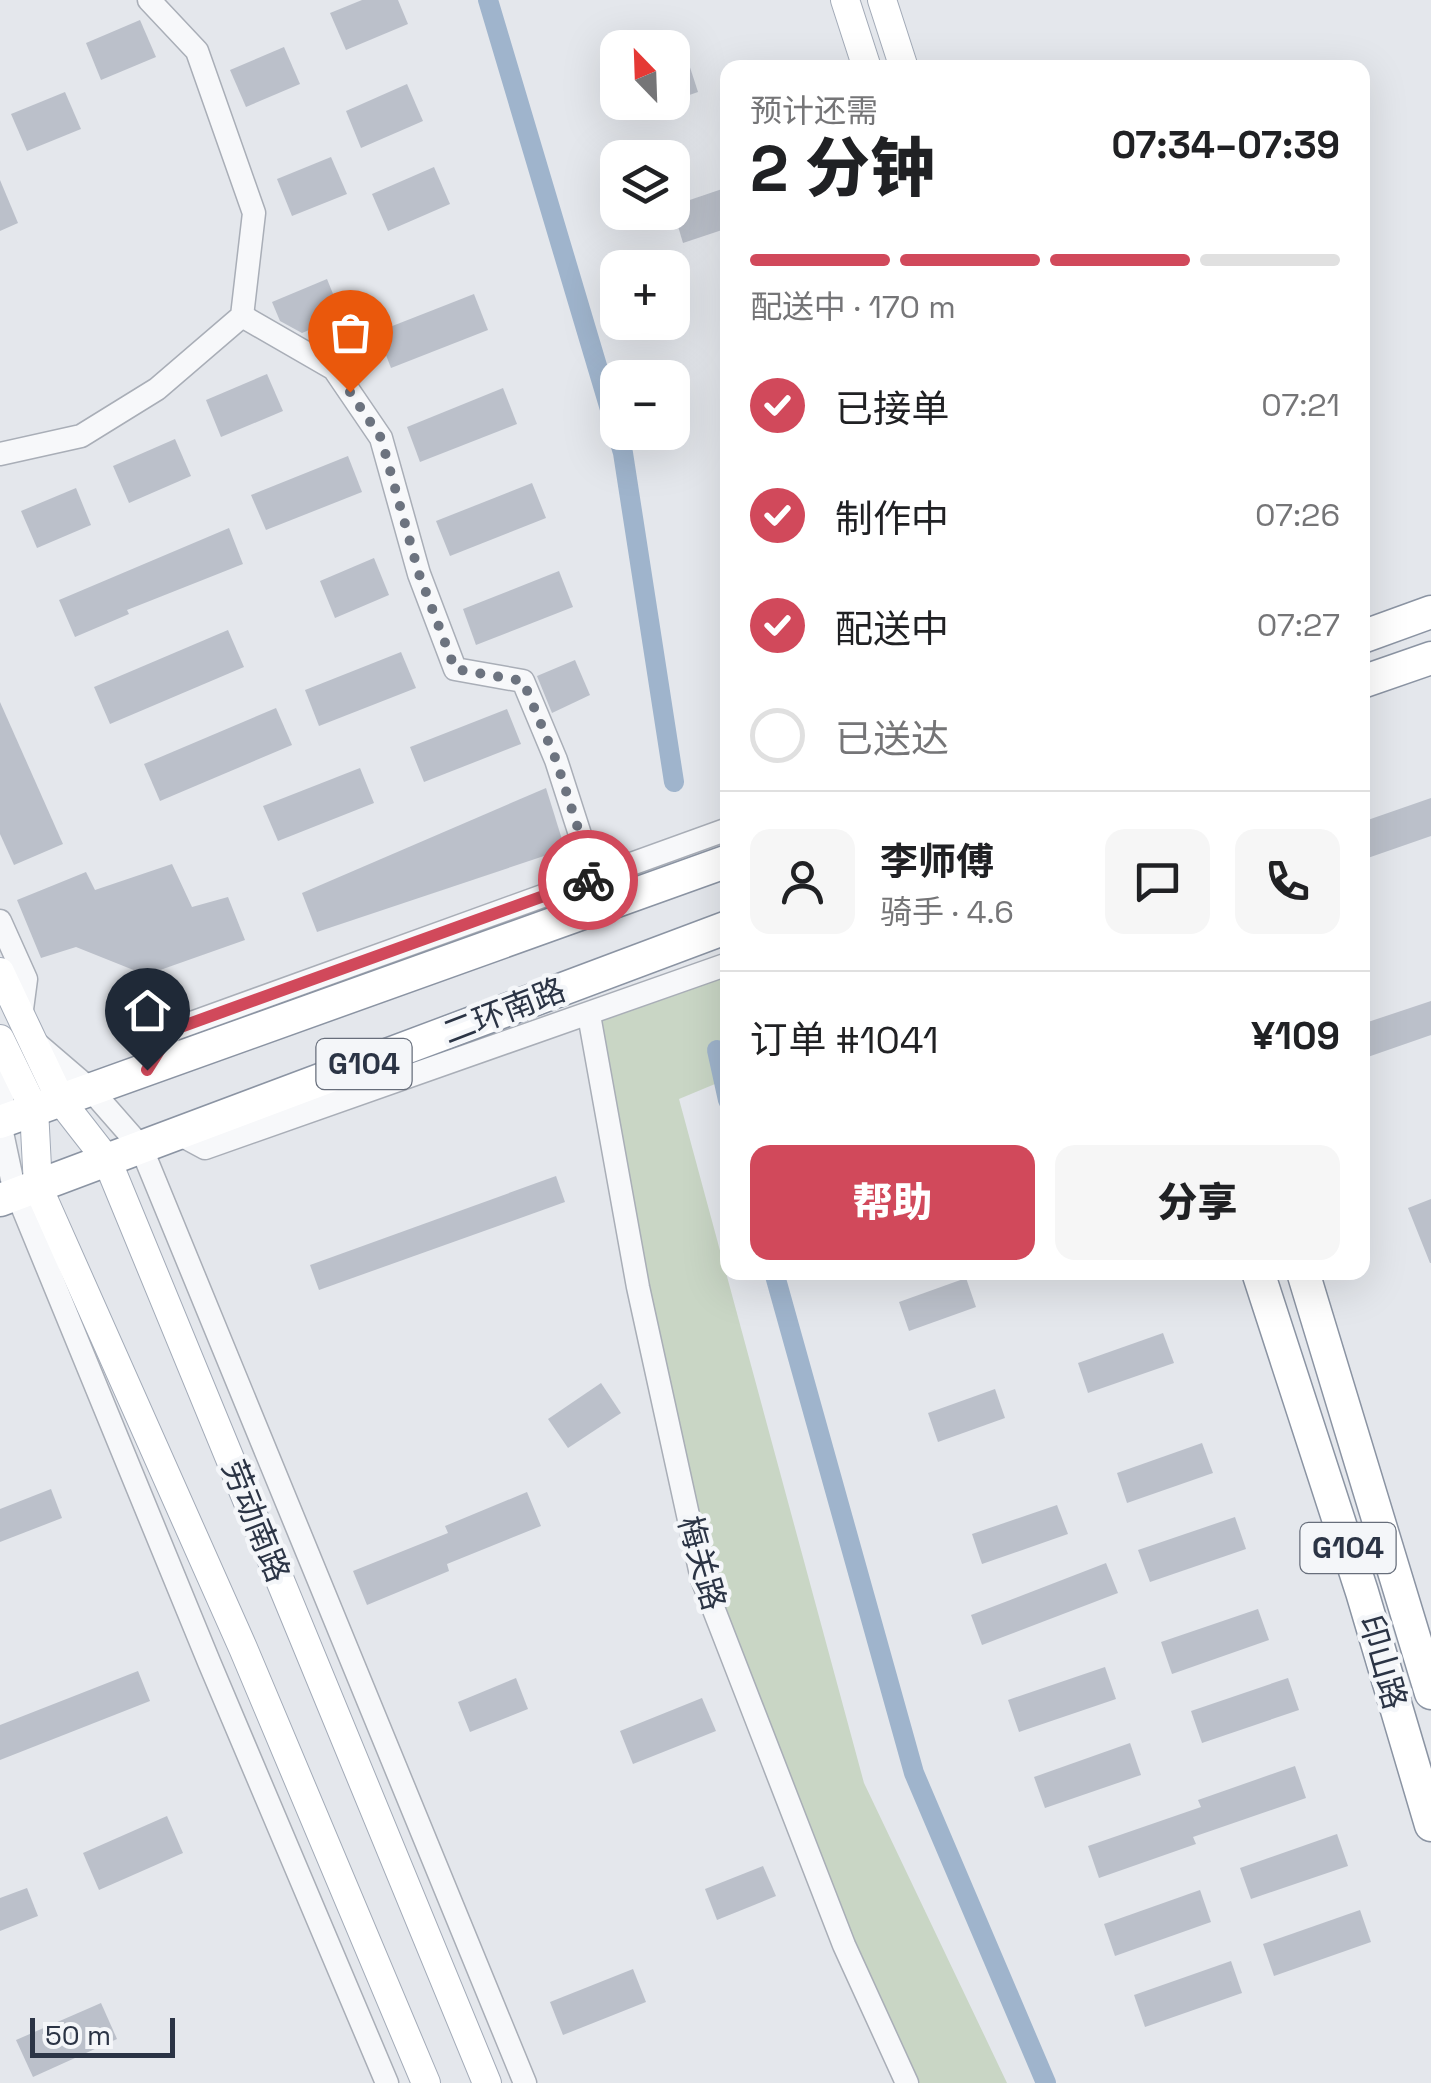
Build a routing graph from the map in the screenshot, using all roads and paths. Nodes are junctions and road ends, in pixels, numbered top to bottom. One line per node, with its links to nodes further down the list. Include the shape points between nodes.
1 (149, 0): 6 (street, via 197,51 254,213)
2 (845, 0): 4 (main road)
3 (882, 0): 5 (main road)
4 (865, 60)
5 (901, 60)
6 (242, 316): 7 (street, via 156,389 81,436); 14 (street, via 334,369 381,438 419,574 455,669 523,681)
7 (0, 454)
8 (1431, 612): 9 (highway)
9 (1370, 634)
10 (1431, 658): 11 (highway)
11 (1370, 679)
12 (720, 832): 14 (street)
13 (720, 864): 22 (highway, 二环南路 / G104)
14 (594, 878): 22 (street, via 172,1030)
15 (0, 922): 20 (street, via 26,979)
16 (720, 930): 25 (highway, 二环南路 / G104)
17 (720, 967): 19 (street)
18 (0, 972): 20 (main road, 劳动南路)
19 (590, 1015): 25 (street, via 205,1148); 37 (street, 梅关路, via 638,1287 702,1579 844,1945)
20 (27, 1029): 23 (main road, 劳动南路)
21 (4, 1048): 23 (main road, 劳动南路); 24 (street)
22 (147, 1070): 23 (highway, 二环南路 / G104)
23 (62, 1100): 24 (highway, 二环南路 / G104); 26 (street); 27 (main road, 劳动南路); 28 (main road, 劳动南路)
24 (0, 1121): 28 (street)
25 (178, 1134): 26 (highway, 二环南路 / G104)
26 (141, 1147): 27 (highway, 二环南路 / G104); 36 (street)
27 (107, 1160): 28 (highway, 二环南路 / G104); 35 (main road, 劳动南路)
28 (18, 1194): 33 (street); 34 (main road, 劳动南路, via 242,1648)
29 (1261, 1280): 32 (highway, 印山路 / G104)
30 (1306, 1280): 31 (highway, 印山路 / G104)
31 (1431, 1692)
32 (1431, 1825)
33 (387, 2083)
34 (426, 2083)
35 (487, 2083)
36 (525, 2083)
37 (907, 2083)

